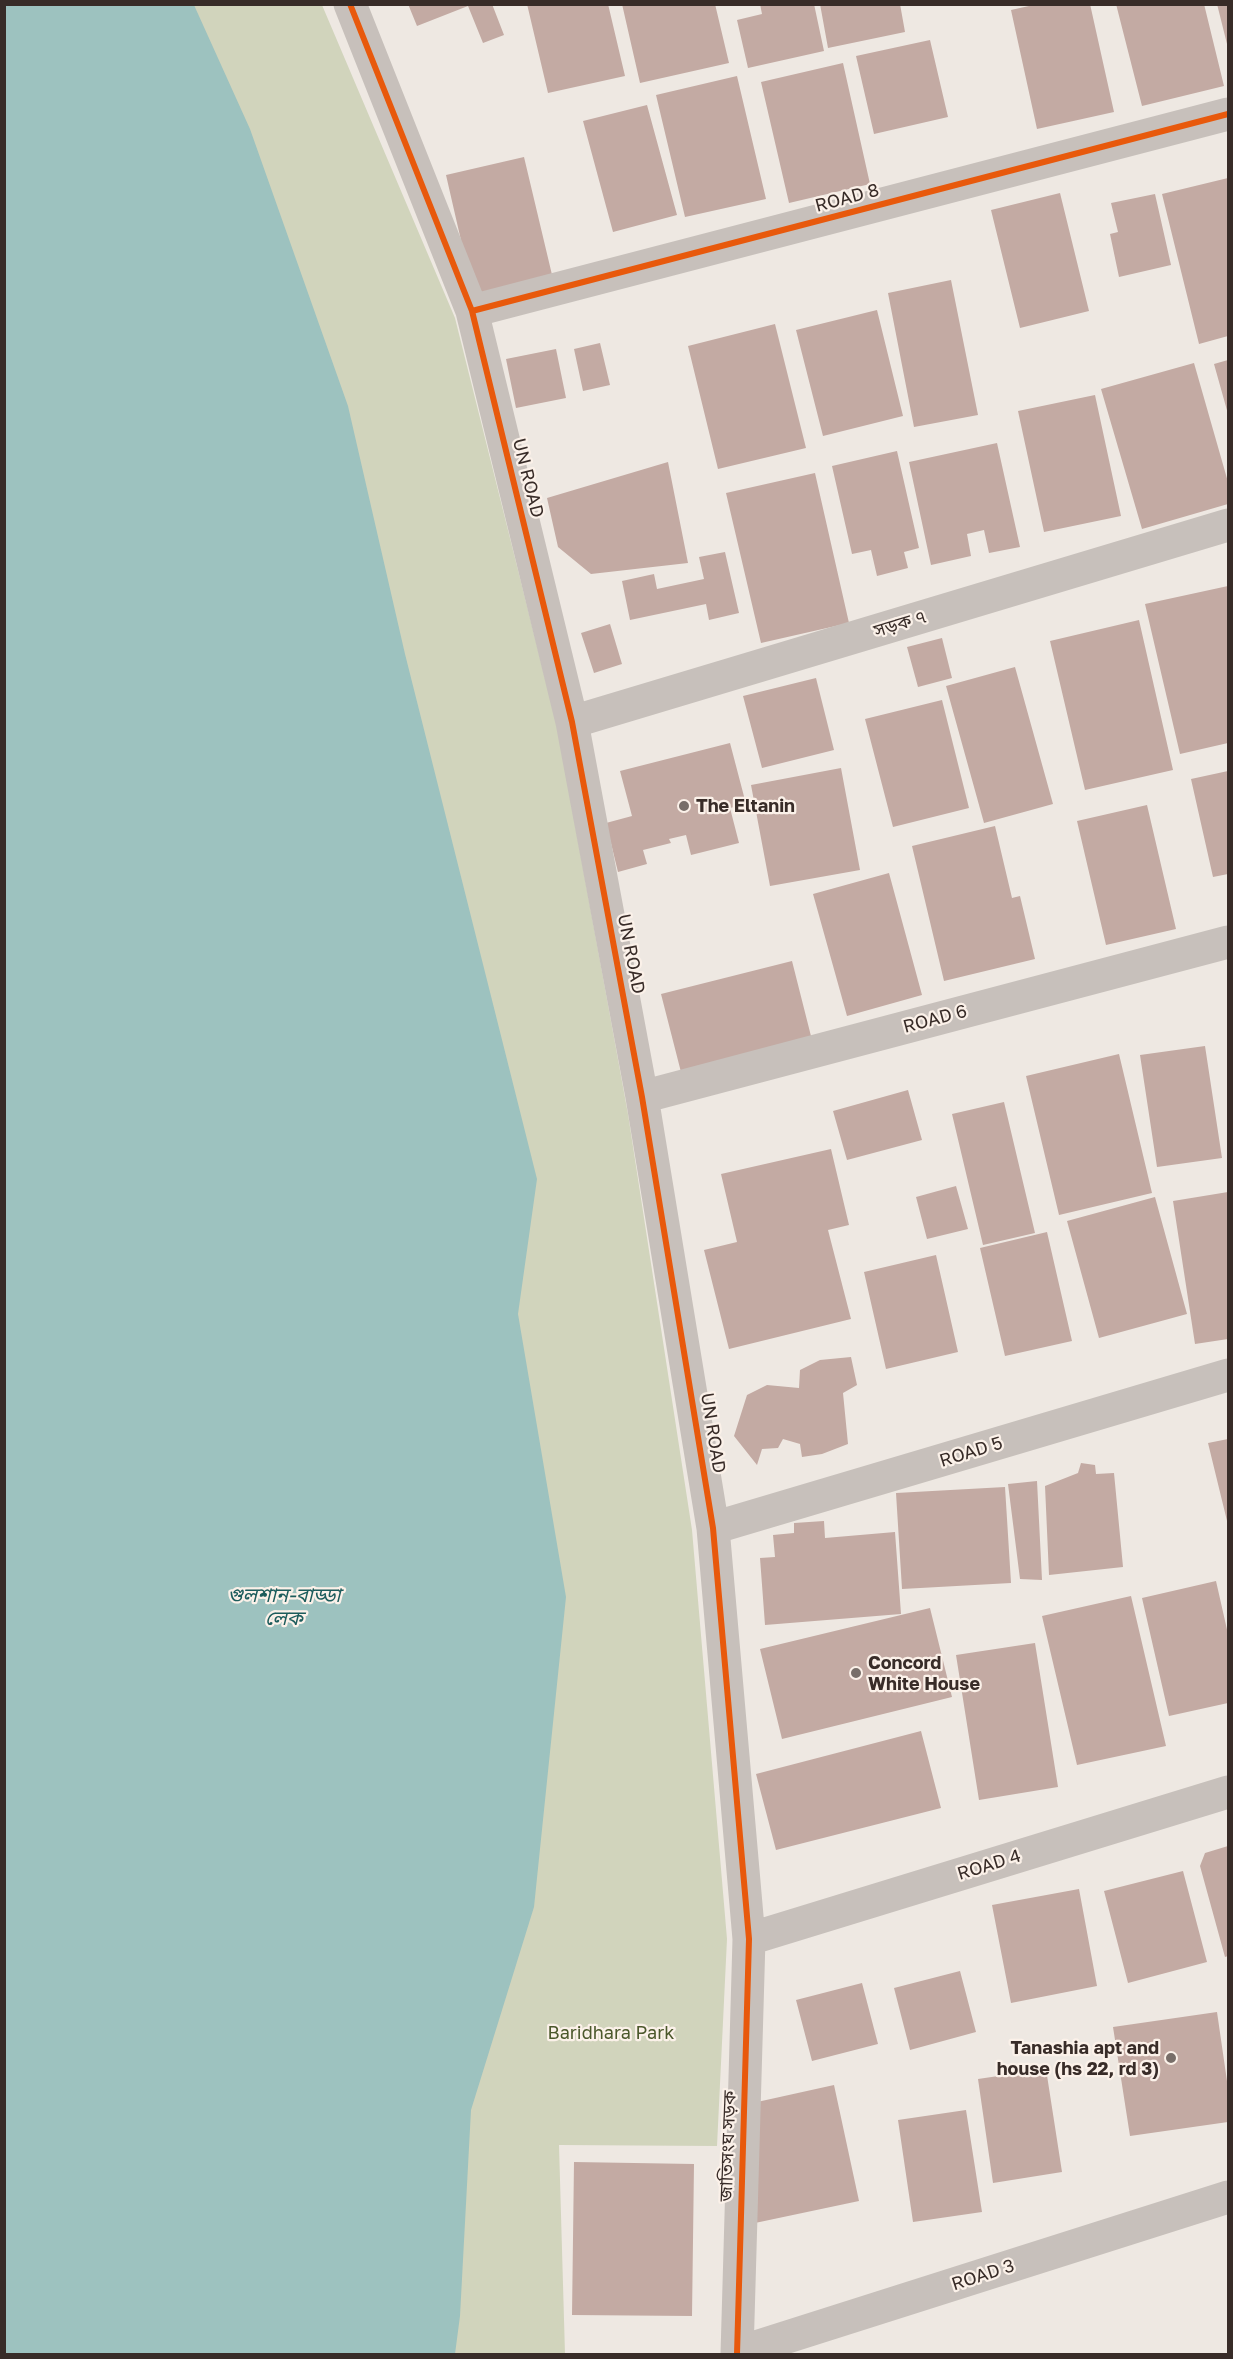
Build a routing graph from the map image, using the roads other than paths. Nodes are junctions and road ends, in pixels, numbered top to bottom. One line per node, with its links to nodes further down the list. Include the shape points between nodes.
1 (350, 4): 3 (street, UN ROAD)
2 (1228, 114): 3 (street, ROAD 8)
3 (472, 311): 5 (street, UN ROAD)
4 (1228, 525): 5 (street, সড়ক ৭)
5 (572, 722): 7 (street, UN ROAD)
6 (1228, 942): 7 (street, ROAD 6)
7 (642, 1097): 9 (street, UN ROAD)
8 (1228, 1375): 9 (street, ROAD 5)
9 (713, 1528): 11 (street, UN ROAD)
10 (1228, 1792): 11 (street, ROAD 4)
11 (748, 1939): 13 (street, জাতিসংঘ সড়ক)
12 (1228, 2197): 13 (street, ROAD 3)
13 (737, 2354)

